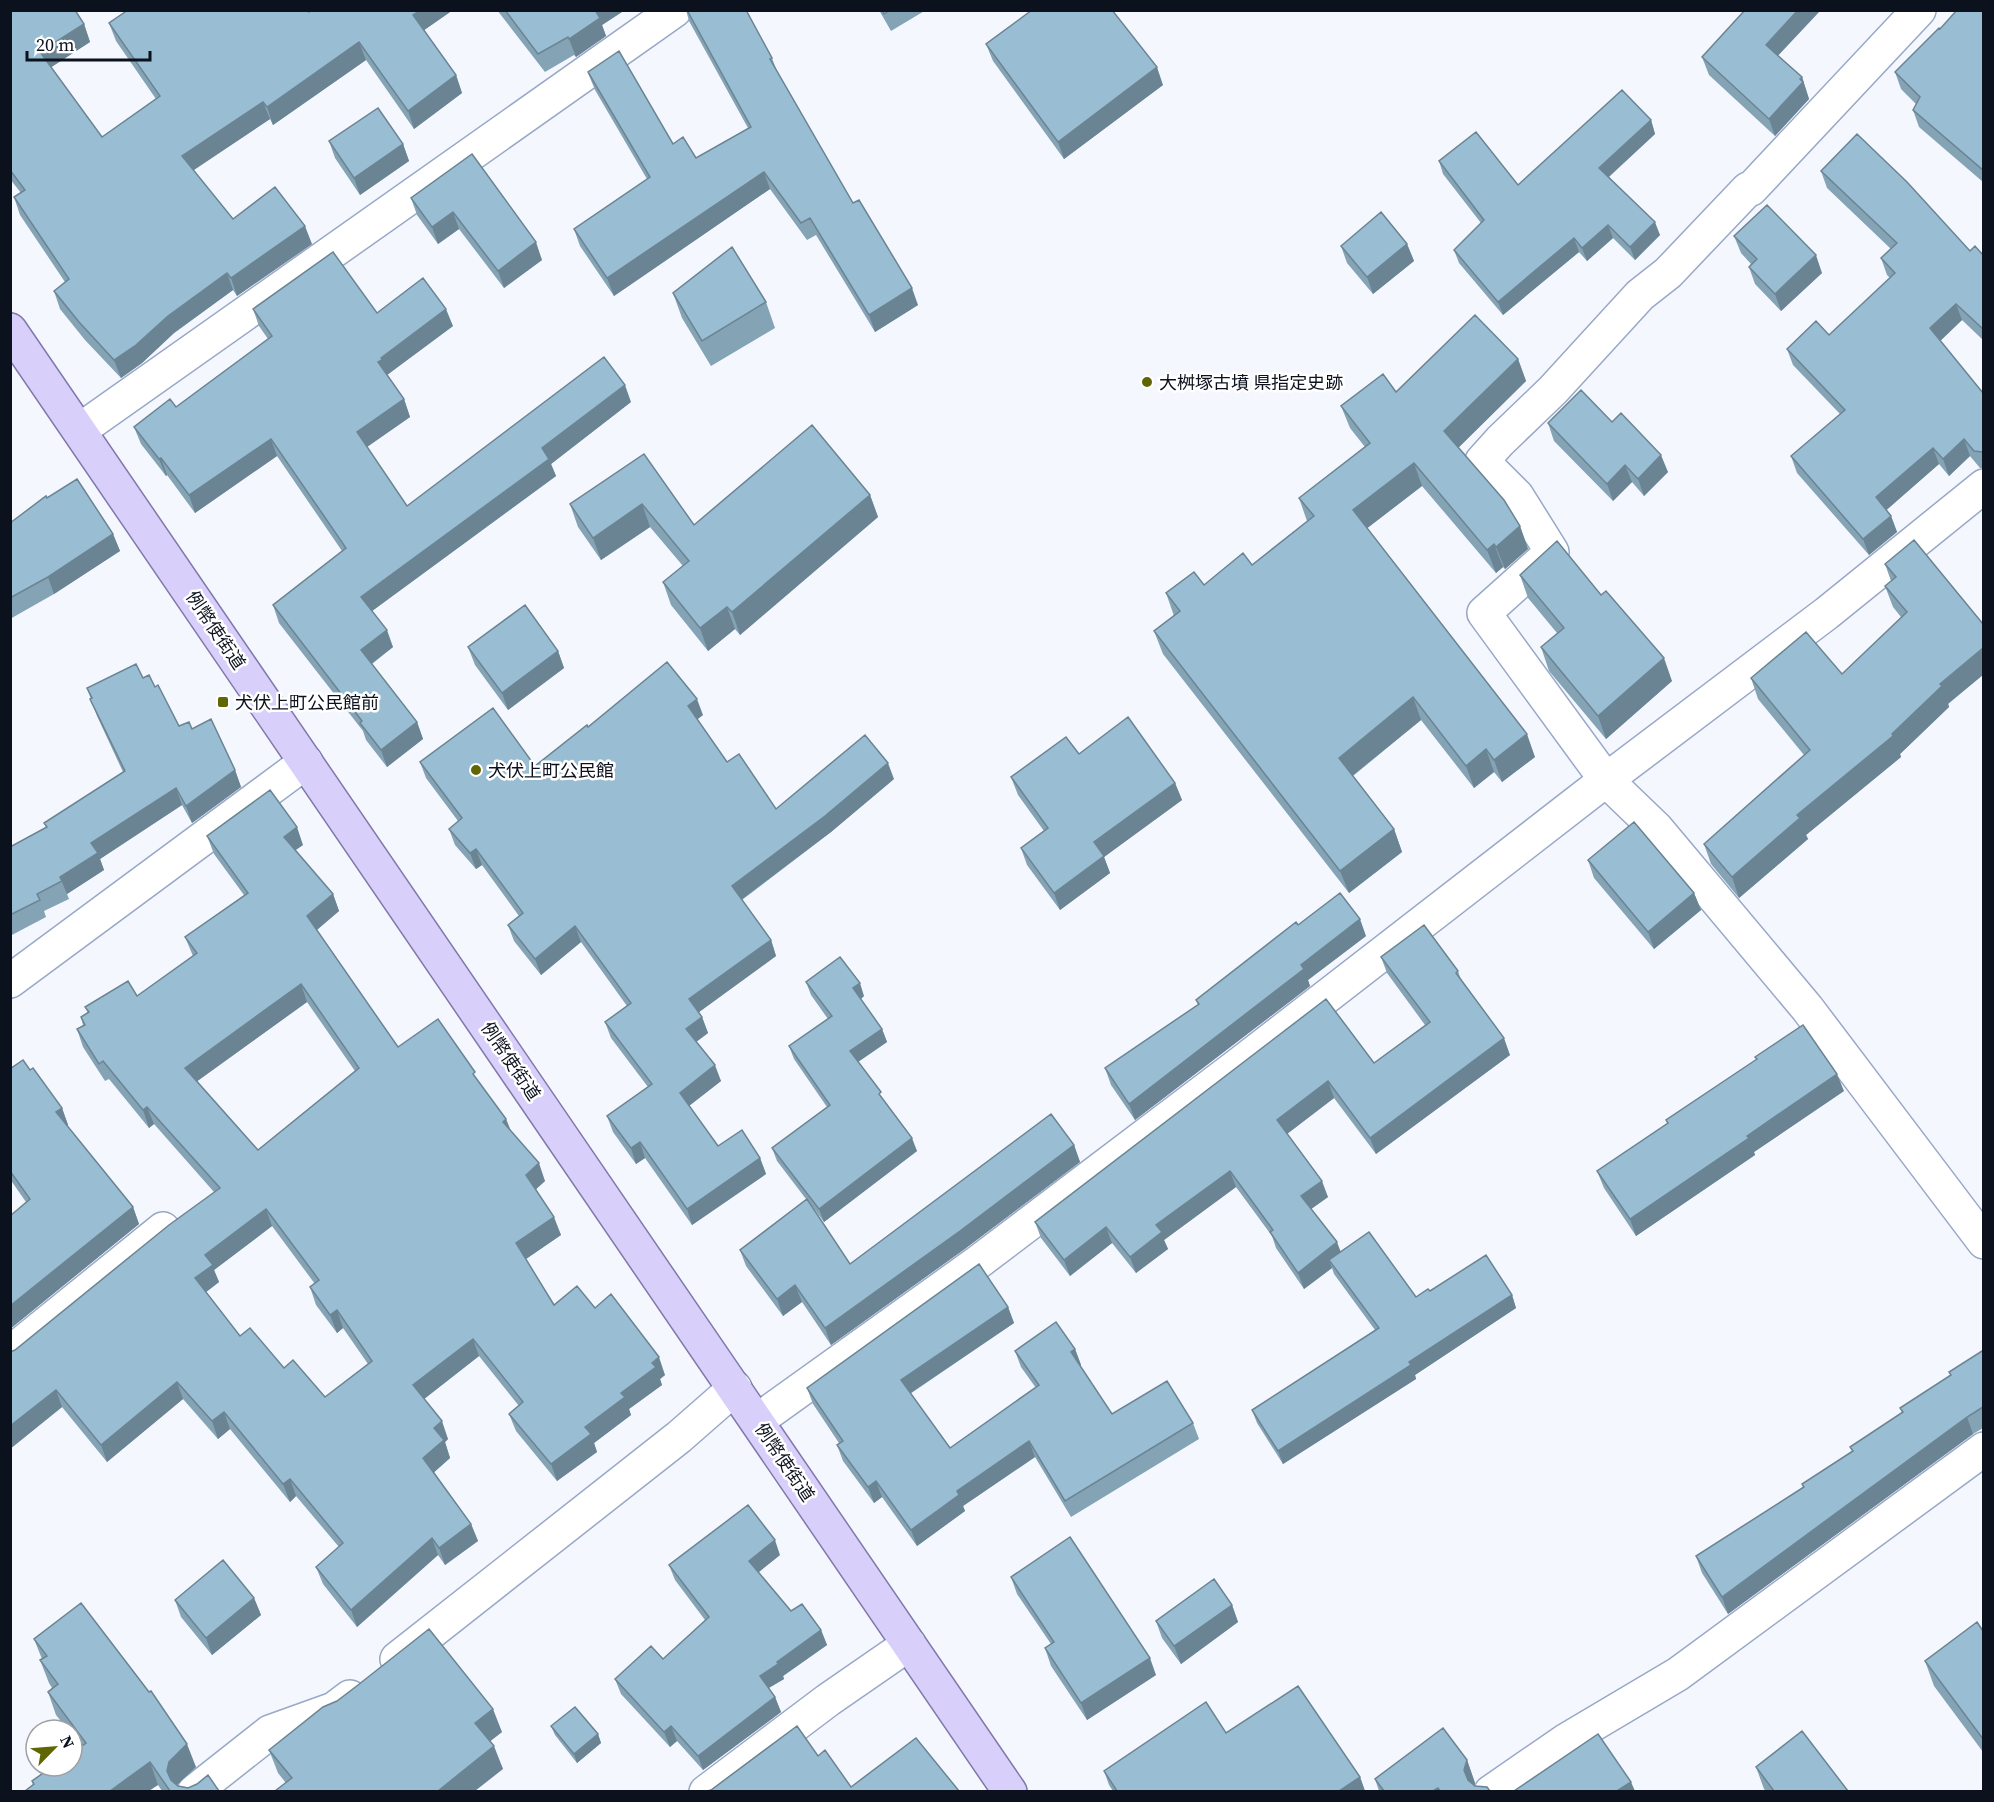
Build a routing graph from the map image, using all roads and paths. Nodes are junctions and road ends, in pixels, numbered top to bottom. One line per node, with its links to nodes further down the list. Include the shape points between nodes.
1 (675, 10): 4 (street)
2 (1919, 10): 7 (street, via 1751,189 1668,273 1640,295 1482,461 1517,496 1552,552 1484,612)
3 (10, 330): 4 (main road, 例幣使街道)
4 (80, 430): 6 (main road, 例幣使街道)
5 (1983, 486): 7 (street, via 1827,613)
6 (306, 762): 8 (street); 12 (main road, 例幣使街道)
7 (1606, 780): 10 (street, via 1657,829 1807,1008); 13 (street, via 1237,1066)
8 (10, 981)
9 (163, 1230): 11 (street)
10 (1983, 1242)
11 (10, 1353)
12 (735, 1388): 13 (main road, 例幣使街道); 16 (street, via 679,1437 334,1709 270,1732)
13 (758, 1420): 15 (main road, 例幣使街道)
14 (1983, 1449): 19 (street, via 1678,1674 1565,1741)
15 (909, 1644): 17 (street); 18 (main road, 例幣使街道)
16 (194, 1791)
17 (706, 1791)
18 (1010, 1791)
19 (1491, 1791)

